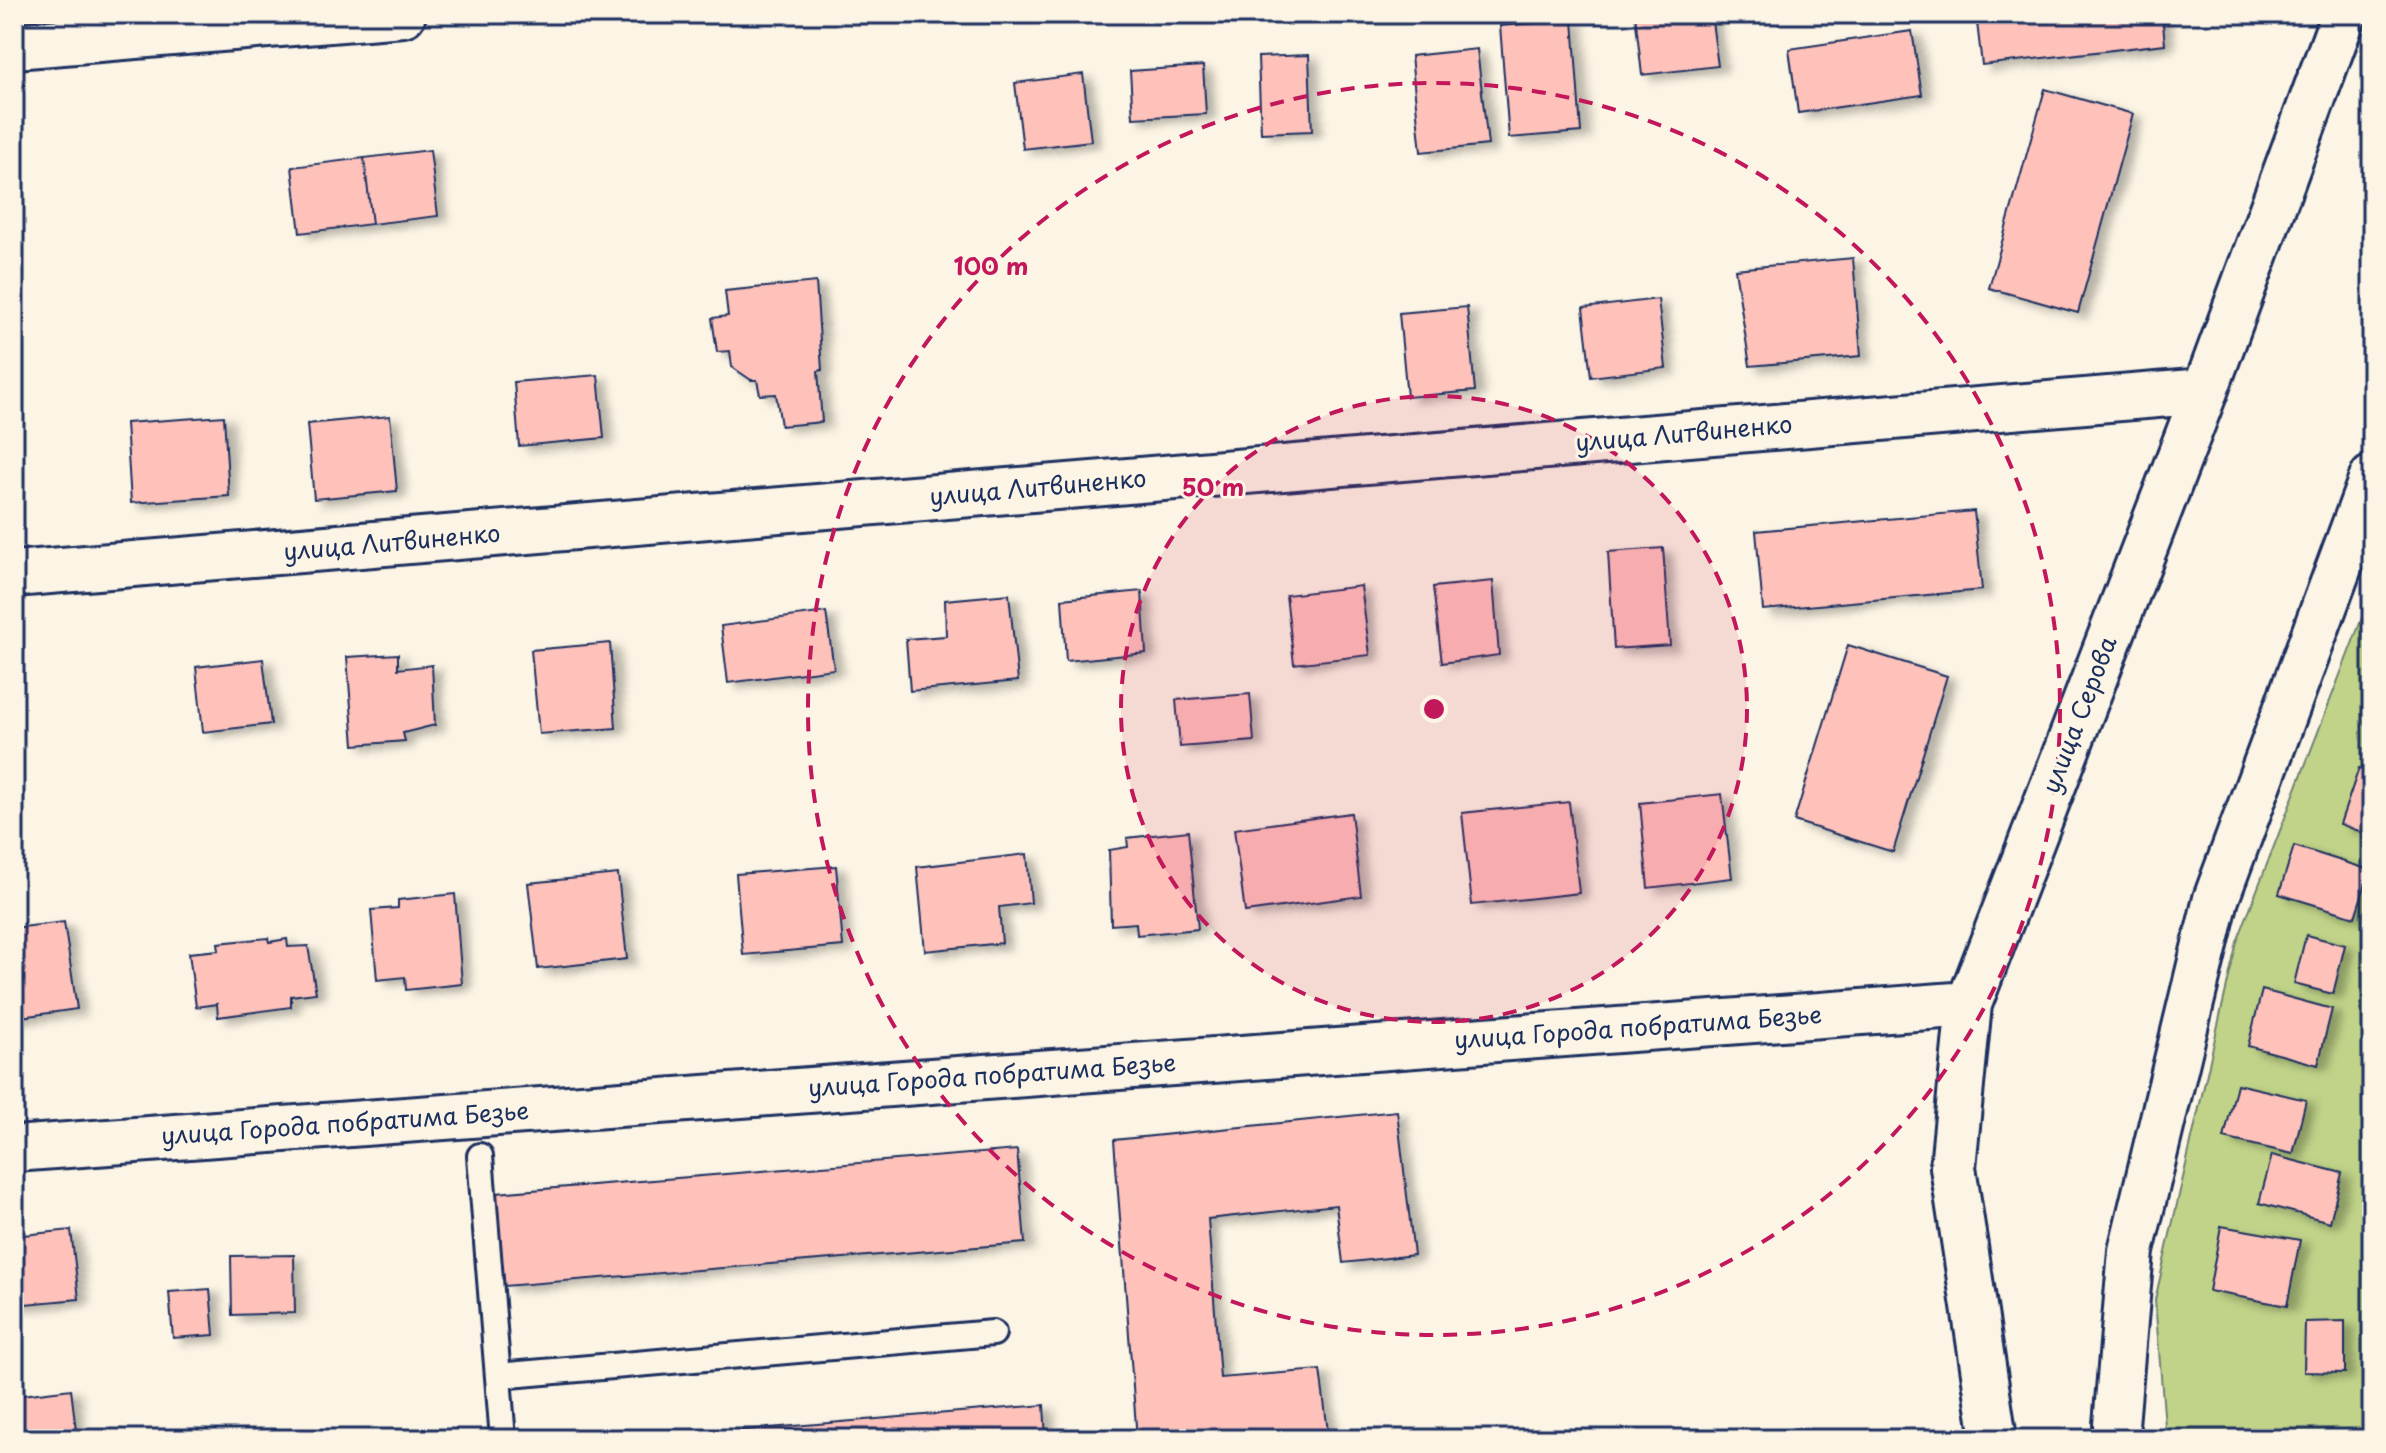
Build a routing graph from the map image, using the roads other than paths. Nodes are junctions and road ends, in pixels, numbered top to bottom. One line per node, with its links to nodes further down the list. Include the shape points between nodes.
1 (403, 14): 3 (street)
2 (2344, 14): 4 (street, улица Серова)
3 (14, 46)
4 (2205, 391): 6 (street, улица Литвиненко); 7 (street, улица Серова)
5 (2372, 478): 14 (street, via 2216,899 2131,1251)
6 (14, 574)
7 (1969, 1004): 8 (street, улица Города побратима Безье); 13 (street, улица Серова, via 1953,1167)
8 (14, 1149)
9 (480, 1156): 11 (lane)
10 (993, 1333): 11 (lane)
11 (498, 1376): 12 (lane)
12 (503, 1439)
13 (1994, 1439)
14 (2119, 1439)

